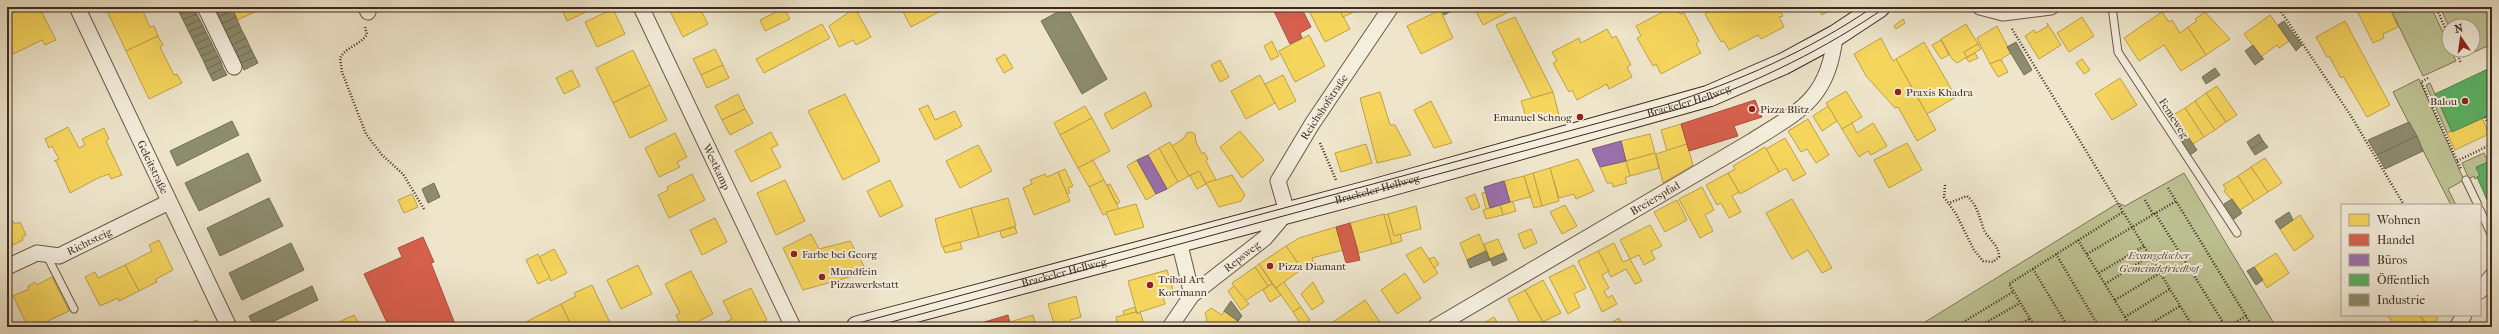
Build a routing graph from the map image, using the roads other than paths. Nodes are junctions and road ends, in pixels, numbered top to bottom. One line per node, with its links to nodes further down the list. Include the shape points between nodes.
1 (77, 7): 12 (street, Geleitstraße)
2 (205, 7): 10 (street)
3 (641, 7): 27 (street, Westkamp)
4 (1391, 7): 14 (street, Reichshofstraße, via 1308,130 1278,181)
5 (1879, 7): 9 (main road, Brackeler Hellweg)
6 (1980, 7): 7 (street, via 2003,13)
7 (2052, 7)
8 (2112, 7): 16 (lane, Femeweg, via 2118,52)
9 (1835, 36): 14 (main road, Brackeler Hellweg, via 1783,64 1709,96); 30 (street, Breierspfad, via 1828,74 1812,99 1794,115)
10 (234, 67)
11 (2466, 180): 13 (lane)
12 (169, 202): 19 (street, Richtsteig, via 59,256); 26 (street, Geleitstraße)
13 (2478, 204)
14 (1286, 212): 18 (main road, Brackeler Hellweg); 23 (street, Repsweg, via 1265,238)
15 (2481, 212): 17 (lane)
16 (2237, 233)
17 (2492, 236)
18 (1179, 241): 23 (street); 28 (main road, Brackeler Hellweg)
19 (46, 254): 20 (street, Richtsteig, via 37,253); 24 (lane)
20 (7, 267)
21 (2492, 276): 22 (street)
22 (2481, 290)
23 (1192, 295): 29 (street, Repsweg)
24 (74, 310)
25 (2463, 316): 31 (street)
26 (229, 327)
27 (793, 327)
28 (857, 327)
29 (1170, 327)
30 (1435, 327)
31 (2457, 327)

